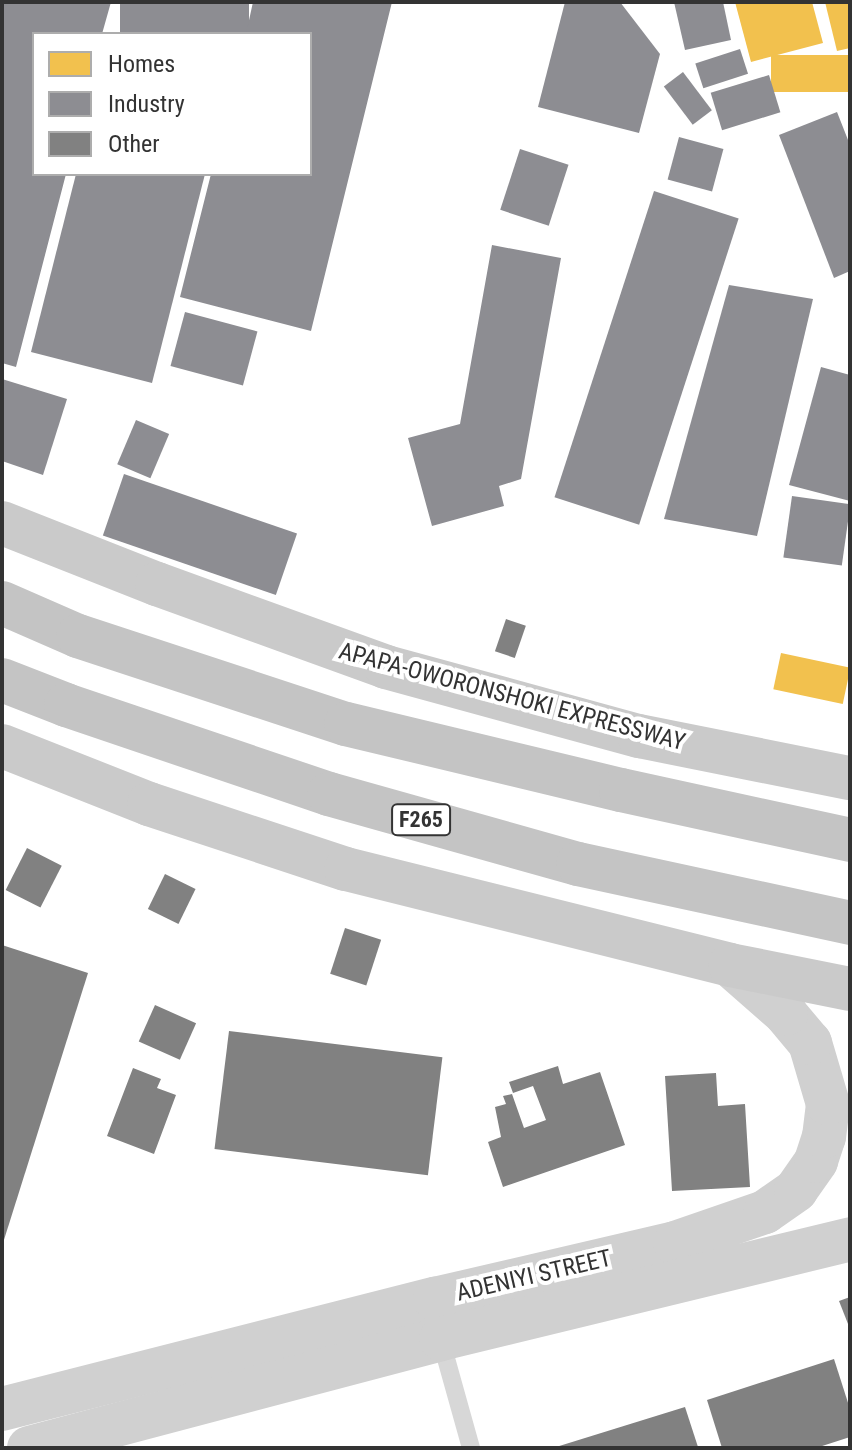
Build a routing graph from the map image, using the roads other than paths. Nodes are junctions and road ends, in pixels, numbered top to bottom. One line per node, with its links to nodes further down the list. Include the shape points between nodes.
1 (2, 523): 5 (main road, APAPA-OWORONSHOKI EXPRESSWAY, via 386,667 639,736)
2 (2, 603): 6 (highway, via 78,636 346,724)
3 (2, 680): 7 (highway, F265, via 344,798 578,864)
4 (2, 746): 8 (main road, via 149,804 346,869)
5 (850, 778)
6 (850, 840)
7 (850, 923)
8 (730, 965): 9 (main road); 11 (street, ADENIYI STREET, via 802,1033 822,1078 828,1104 824,1137 816,1161 796,1190 765,1212)
9 (850, 989)
10 (850, 1239): 11 (street, ADENIYI STREET)
11 (438, 1319): 12 (street, ADENIYI STREET); 13 (street, ADENIYI STREET); 14 (lane)
12 (2, 1409)
13 (29, 1448)
14 (471, 1448)

